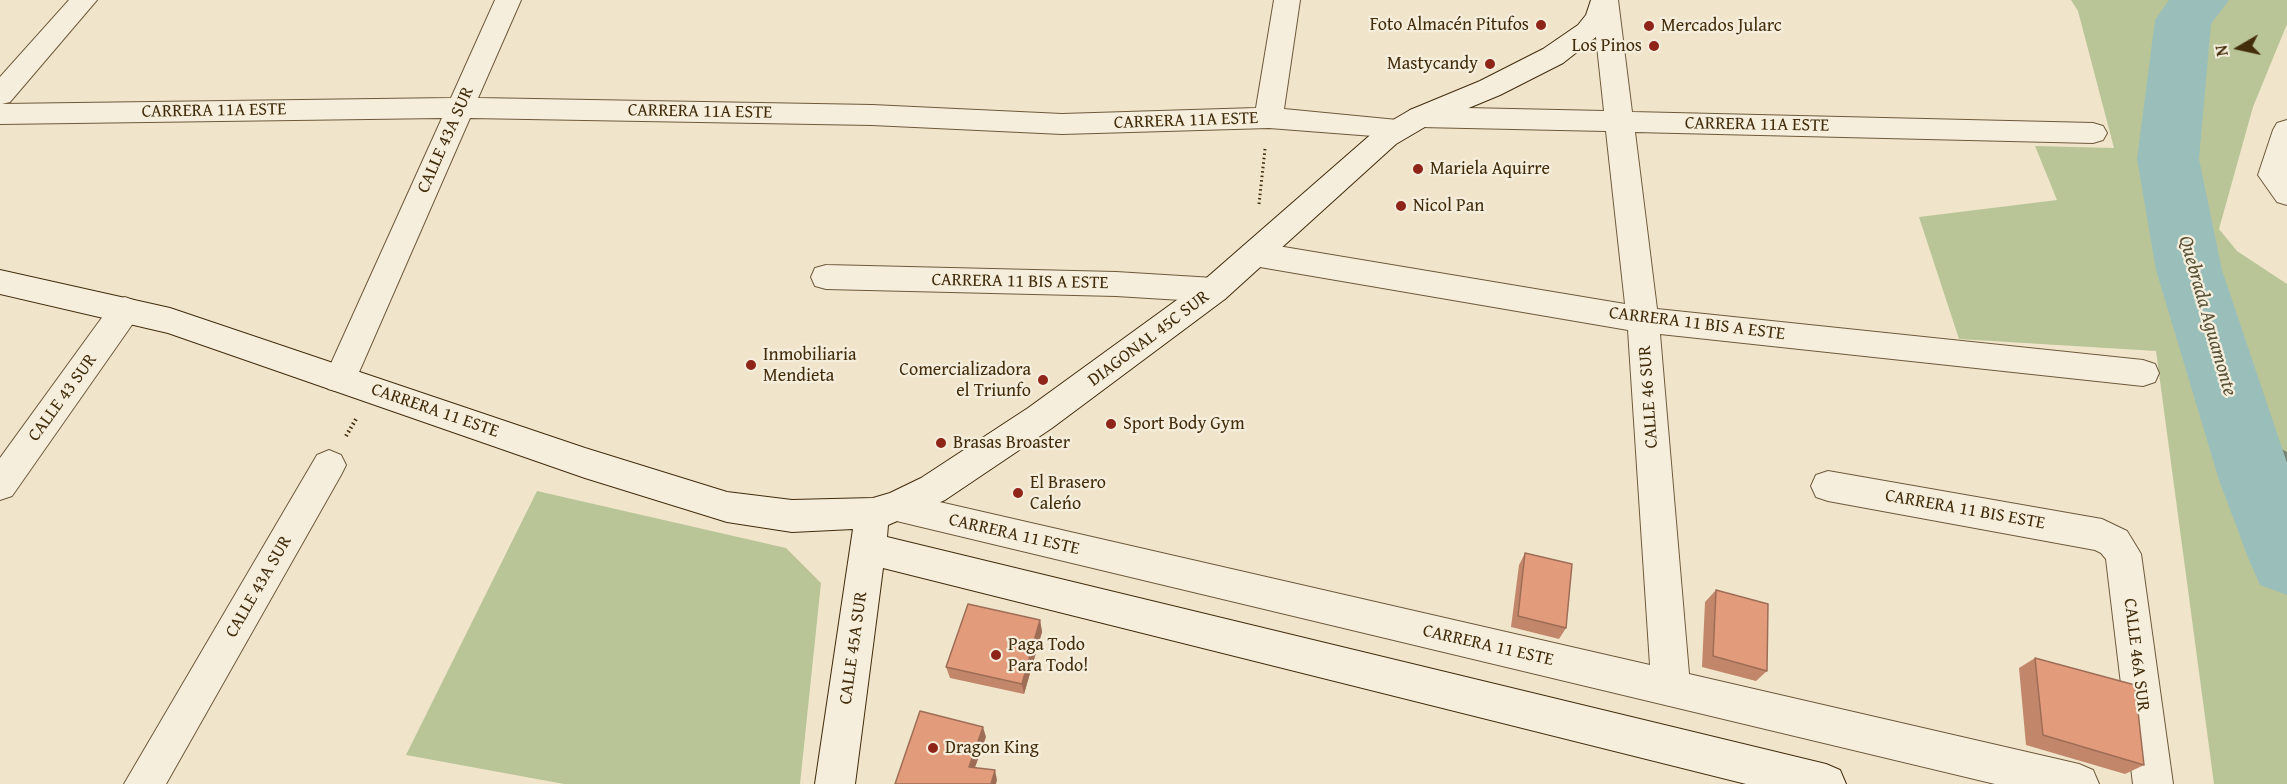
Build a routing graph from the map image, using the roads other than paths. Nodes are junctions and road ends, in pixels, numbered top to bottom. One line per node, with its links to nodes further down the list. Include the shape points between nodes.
1 (84, 0): 5 (street)
2 (508, 0): 6 (street, CALLE 43A SUR)
3 (1287, 0): 8 (street)
4 (1604, 0): 9 (street, CALLE 46 SUR); 10 (street, via 1587,31 1553,56)
5 (0, 95)
6 (460, 108): 7 (street, CARRERA 11A ESTE); 8 (street, CARRERA 11A ESTE, via 872,115 1062,124); 21 (street, CALLE 43A SUR)
7 (0, 114)
8 (1269, 118): 10 (street, CARRERA 11A ESTE)
9 (1620, 121): 10 (street, CARRERA 11A ESTE); 12 (street, CARRERA 11A ESTE); 19 (street, CALLE 46 SUR)
10 (1410, 122): 14 (street, DIAGONAL 45C SUR, via 1372,148)
11 (2287, 130): 13 (street)
12 (2093, 133)
13 (2280, 184)
14 (1254, 254): 17 (street, DIAGONAL 45C SUR); 19 (street, CARRERA 11 BIS A ESTE)
15 (826, 277): 17 (street, CARRERA 11 BIS A ESTE)
16 (0, 282): 18 (street, CARRERA 11 ESTE)
17 (1214, 290): 25 (street, DIAGONAL 45C SUR, via 1040,418)
18 (125, 310): 21 (street, CARRERA 11 ESTE, via 170,321); 23 (street, CALLE 43 SUR)
19 (1643, 320): 20 (street, CARRERA 11 BIS A ESTE); 27 (street, CALLE 46 SUR)
20 (2143, 373)
21 (340, 379): 25 (street, CARRERA 11 ESTE, via 727,507)
22 (329, 465): 29 (street, CALLE 43A SUR)
23 (0, 485)
24 (1828, 486): 26 (street, CARRERA 11 BIS ESTE)
25 (879, 523): 27 (street, CARRERA 11 ESTE); 28 (street, CARRERA 11 ESTE); 30 (street, CALLE 45A SUR)
26 (2102, 535): 33 (street, CALLE 46A SUR, via 2123,554)
27 (1671, 688): 32 (street, CARRERA 11 ESTE)
28 (1785, 779): 31 (street, CARRERA 11 ESTE)
29 (144, 784)
30 (836, 784)
31 (1826, 784)
32 (2079, 784)
33 (2153, 784)

